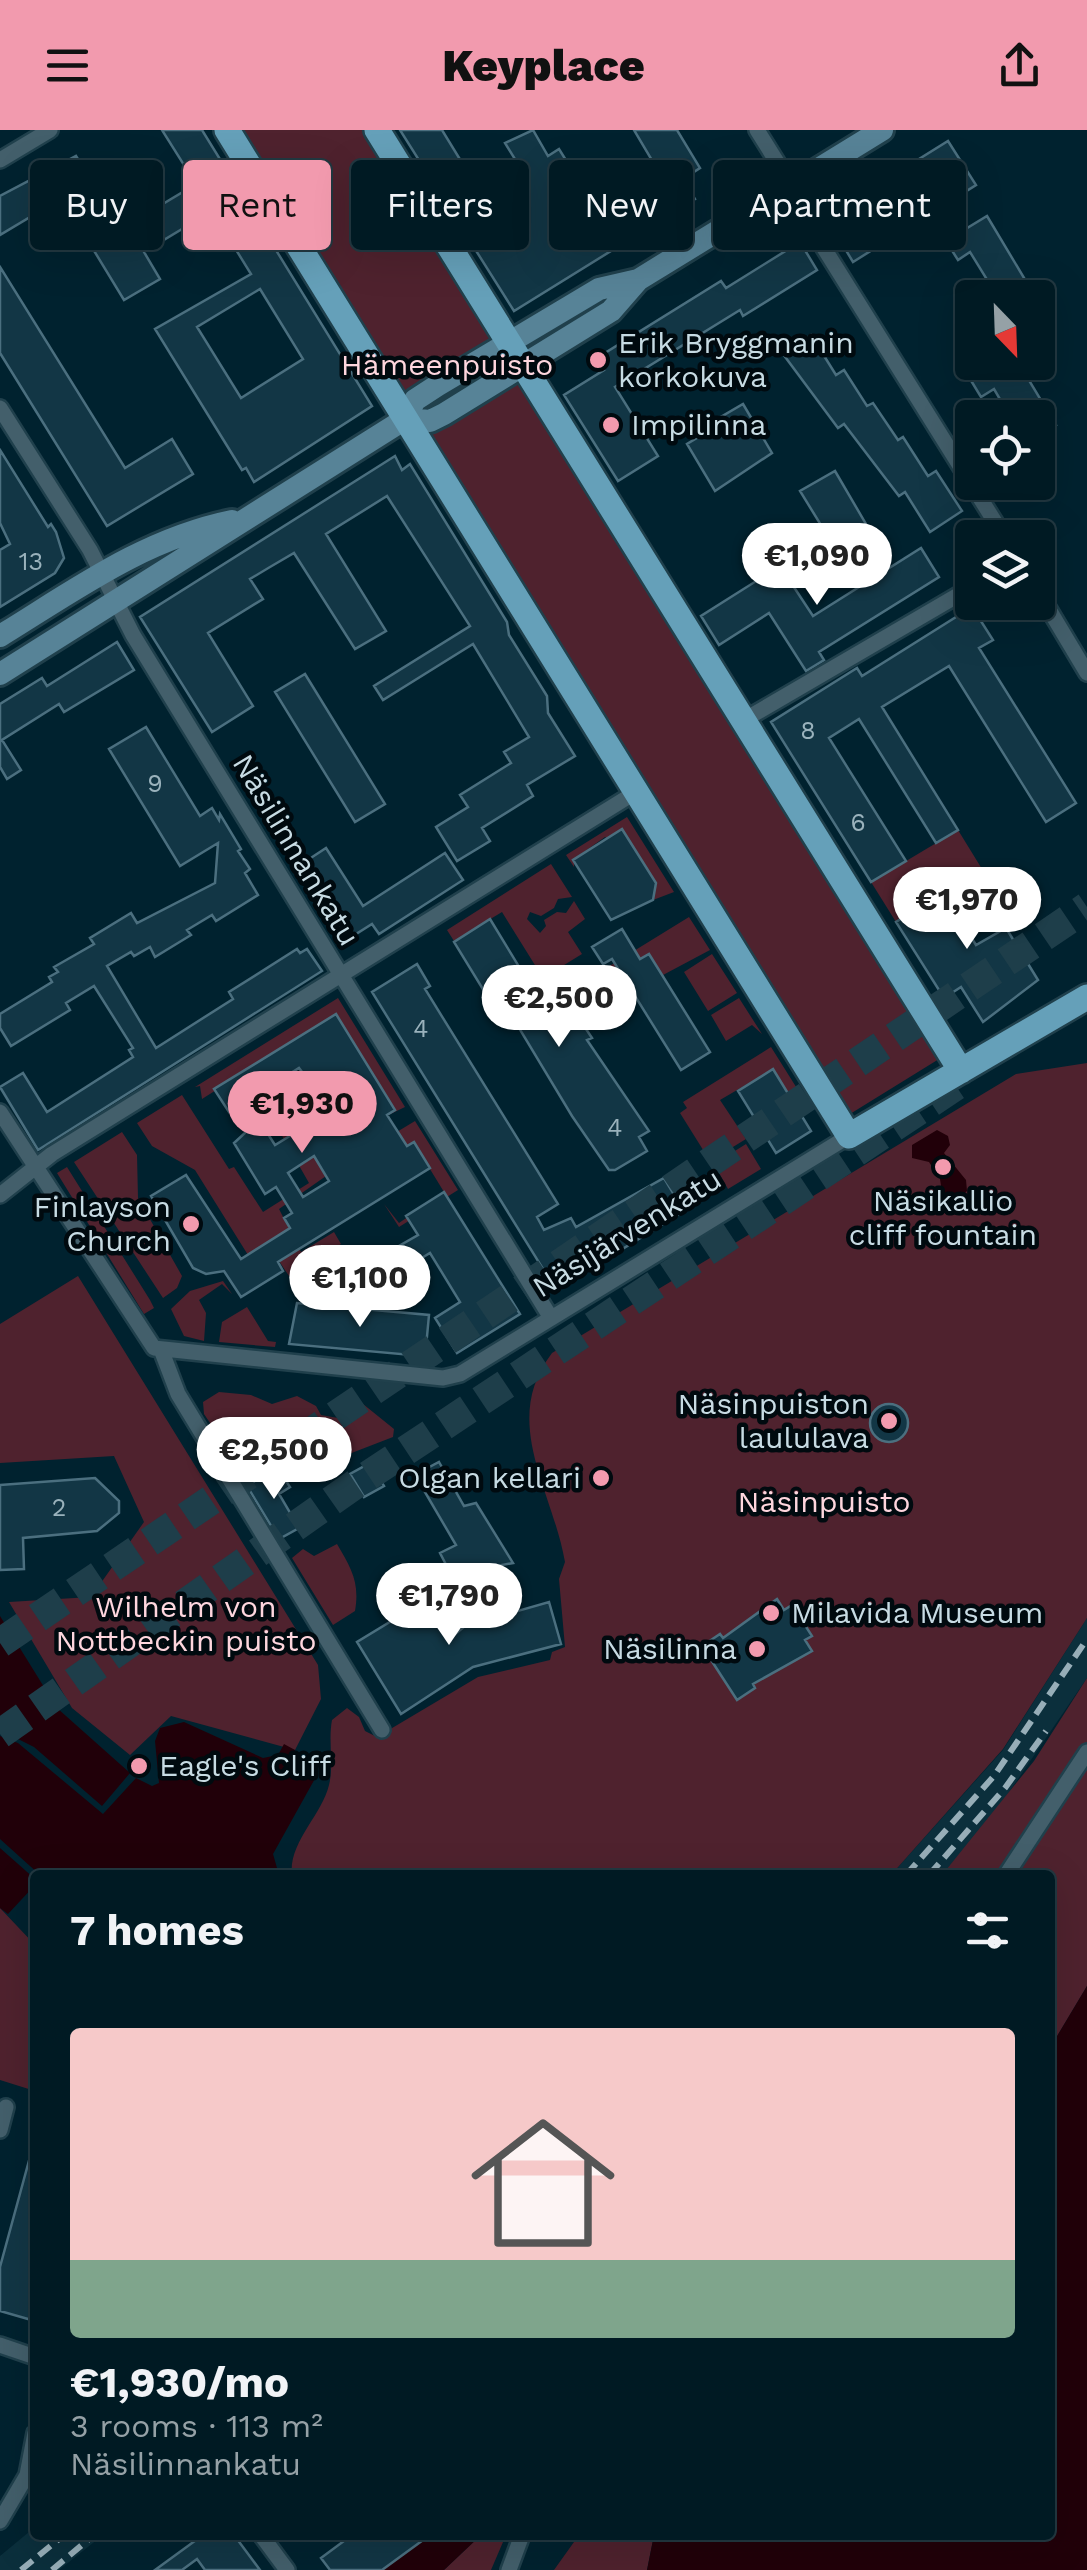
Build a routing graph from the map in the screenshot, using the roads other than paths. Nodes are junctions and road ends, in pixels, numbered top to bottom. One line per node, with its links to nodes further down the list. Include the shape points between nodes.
1 (50, 130): 6 (street)
2 (227, 130): 15 (main road)
3 (377, 130): 12 (main road)
4 (757, 130): 7 (street)
5 (882, 130): 8 (main road)
6 (0, 160)
7 (776, 160)
8 (834, 160)
9 (713, 234): 11 (main road)
10 (825, 250): 17 (street)
11 (638, 280): 12 (main road, via 599,289); 13 (main road, via 611,310)
12 (510, 342): 13 (main road); 15 (main road, via 415,400)
13 (524, 364): 15 (main road, via 430,421); 25 (main road)
14 (0, 408): 18 (street, Näsilinnankatu)
15 (405, 419): 16 (main road); 26 (main road)
16 (240, 520): 18 (main road, via 192,530); 20 (main road)
17 (994, 520)
18 (102, 571): 20 (street, Näsilinnankatu); 22 (main road)
19 (955, 598): 25 (street)
20 (116, 601): 24 (main road); 27 (street, Näsilinnankatu)
21 (1055, 619): 23 (street)
22 (0, 636)
23 (1087, 673)
24 (0, 674)
25 (744, 720): 29 (main road)
26 (636, 792): 27 (street); 31 (main road)
27 (340, 976): 32 (street); 34 (street, Näsilinnankatu)
28 (1087, 996): 29 (main road, Näsijärvenkatu)
29 (961, 1071): 31 (main road, Näsijärvenkatu)
30 (0, 1112): 32 (street)
31 (849, 1136): 34 (street, Näsijärvenkatu)
32 (37, 1168): 33 (street); 35 (street, via 148,1343)
33 (0, 1195)
34 (550, 1318): 35 (street, Näsijärvenkatu, via 449,1378)
35 (162, 1352): 36 (street, via 178,1394)
36 (382, 1730)
37 (1087, 1752): 38 (street)
38 (1009, 1870)
39 (6, 2107): 40 (street)
40 (0, 2130)
41 (0, 2346): 42 (street)
42 (30, 2355)
43 (30, 2456): 44 (street, via 24,2483)
44 (0, 2520)
45 (265, 2540): 47 (street)
46 (520, 2540): 48 (street)
47 (287, 2570)
48 (509, 2570)

